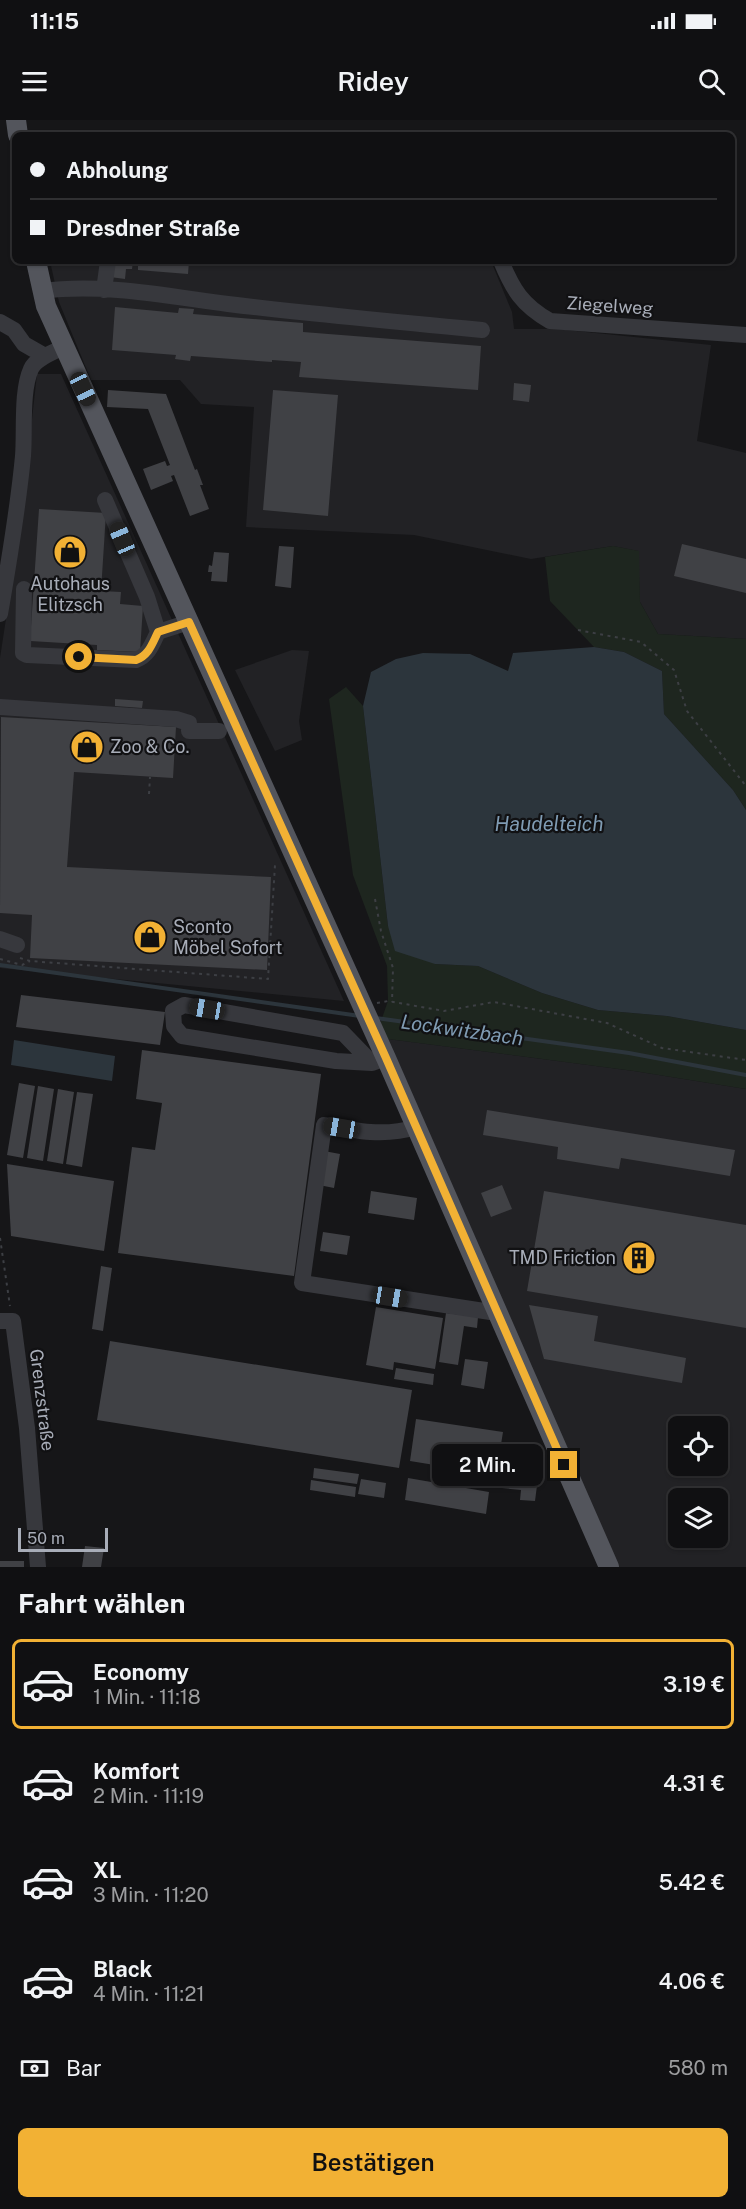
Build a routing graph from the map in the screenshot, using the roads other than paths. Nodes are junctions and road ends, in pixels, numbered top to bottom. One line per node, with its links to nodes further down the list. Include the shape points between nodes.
1 (37, 264): 5 (main road)
2 (108, 264): 4 (street)
3 (502, 264): 8 (street, Ziegelweg, via 519,297 550,321)
4 (104, 290): 5 (street); 7 (street)
5 (42, 291): 9 (main road)
6 (0, 322): 10 (street, via 14,330 24,344)
7 (482, 330)
8 (746, 335)
9 (64, 347): 10 (street); 14 (main road)
10 (45, 356): 13 (street, via 31,367 27,385 17,456 15,526)
11 (105, 500): 15 (street)
12 (24, 589): 15 (street, via 23,653 136,660 149,651)
13 (0, 614)
14 (189, 622): 15 (street); 20 (main road, via 371,1025)
15 (158, 632)
16 (0, 707): 17 (street, via 176,719 189,723 189,731)
17 (219, 732)
18 (0, 939): 19 (street)
19 (19, 952)
20 (379, 1060): 20 (street, via 336,1061 182,1036 174,1026 173,1011 184,1005 343,1032); 21 (main road)
21 (416, 1127): 22 (main road); 22 (street, via 394,1133 324,1125 302,1283)
22 (498, 1313): 25 (main road)
23 (6, 1321): 24 (street, Grenzstraße, via 36,1519)
24 (38, 1567)
25 (609, 1567)

